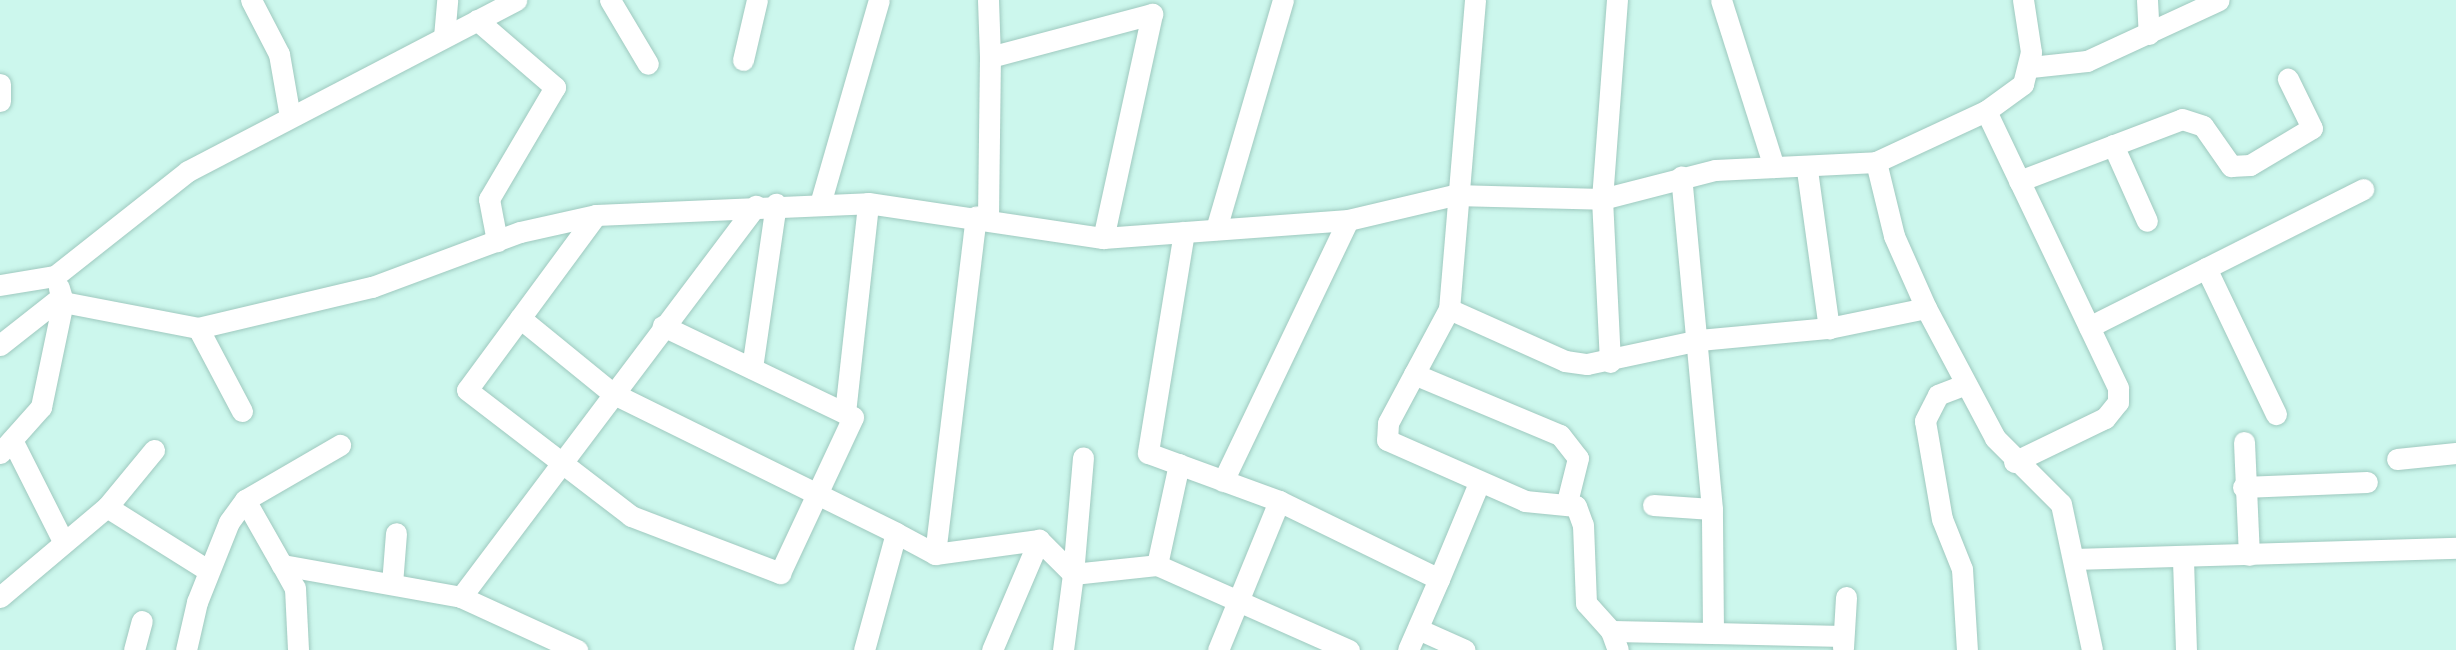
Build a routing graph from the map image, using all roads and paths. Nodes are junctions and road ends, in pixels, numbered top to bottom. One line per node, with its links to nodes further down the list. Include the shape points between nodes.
1 (251, 0): 27 (street, via 279,54)
2 (447, 0): 18 (street)
3 (516, 0): 16 (street)
4 (610, 0): 21 (street)
5 (757, 0): 20 (street)
6 (879, 0): 38 (street)
7 (988, 0): 19 (street)
8 (1283, 0): 44 (street)
9 (1475, 0): 35 (street)
10 (1617, 0): 36 (street)
11 (1721, 0): 30 (street)
12 (2023, 0): 22 (street)
13 (2147, 0): 17 (street)
14 (2219, 0): 17 (street)
15 (1149, 7): 19 (street); 46 (street)
16 (477, 20): 18 (street); 47 (street, via 555,87 489,199)
17 (2149, 34): 22 (street, via 2087,61)
18 (444, 37): 27 (street)
19 (990, 57): 41 (street)
20 (743, 60)
21 (648, 64)
22 (2031, 67): 26 (street, via 2023,84)
23 (2288, 79): 28 (street, via 2312,128 2250,165 2231,166 2203,126 2182,119)
24 (0, 84): 25 (street)
25 (0, 101)
26 (1986, 111): 29 (street); 33 (street)
27 (290, 117): 50 (street, via 188,171)
28 (2113, 145): 33 (street); 43 (street)
29 (1876, 162): 31 (street); 51 (street, via 1894,236)
30 (1773, 167): 31 (street); 32 (street)
31 (1807, 170): 57 (street)
32 (1681, 176): 36 (street); 58 (street)
33 (2020, 181): 55 (street)
34 (2363, 189): 48 (street)
35 (1454, 195): 36 (street); 42 (street); 52 (street)
36 (1602, 199): 60 (street)
37 (868, 203): 38 (street); 41 (street); 66 (street)
38 (820, 204): 39 (street)
39 (766, 205): 40 (street); 54 (street); 61 (street)
40 (596, 215): 47 (street); 53 (street)
41 (982, 217): 46 (street); 94 (street)
42 (1348, 220): 44 (street); 78 (street)
43 (2147, 221)
44 (1216, 229): 45 (street)
45 (1184, 232): 46 (street); 77 (street, via 1148,453)
46 (1103, 238)
47 (497, 241): 56 (street, via 372,287)
48 (2206, 268): 55 (street); 67 (street)
49 (0, 285): 50 (street)
50 (60, 291): 56 (street); 59 (street); 70 (street, via 41,407)
51 (1926, 308): 57 (street); 63 (street)
52 (1448, 309): 60 (street, via 1565,361); 62 (street)
53 (520, 318): 64 (street); 75 (street, via 467,390)
54 (663, 326): 61 (street); 64 (street)
55 (2089, 327): 76 (street, via 2118,388 2113,411)
56 (198, 328): 65 (street)
57 (1829, 328): 58 (street)
58 (1699, 340): 60 (street); 88 (street, via 1699,417)
59 (0, 345)
60 (1611, 362)
61 (752, 369): 66 (street)
62 (1414, 374): 80 (street, via 1388,424 1387,440); 85 (street, via 1560,435 1578,458)
63 (1966, 384): 76 (street); 124 (street, via 1937,395 1925,421 1942,519 1962,569)
64 (612, 393): 75 (street); 82 (street)
65 (242, 411)
66 (845, 413): 82 (street, via 853,417)
67 (2276, 414)
68 (2244, 442): 81 (street)
69 (340, 445): 83 (street)
70 (6, 447): 92 (street)
71 (154, 450): 87 (street)
72 (2456, 453): 74 (street)
73 (1083, 457): 101 (street)
74 (2397, 459)
75 (559, 462): 82 (street, via 631,516 780,573); 105 (street)
76 (2014, 462): 96 (street, via 2062,504)
77 (1179, 464): 78 (street); 99 (street)
78 (1223, 481): 84 (street)
79 (2367, 482): 81 (street)
80 (1479, 483): 85 (street, via 1536,504); 102 (street)
81 (2243, 487): 95 (street)
82 (817, 494): 90 (street)
83 (245, 500): 98 (street); 100 (street)
84 (1279, 501): 102 (street); 107 (street)
85 (1567, 502): 111 (street, via 1583,525 1586,603)
86 (1653, 505): 88 (street)
87 (107, 507): 92 (street); 100 (street)
88 (1712, 509): 110 (street)
89 (396, 533): 103 (street)
90 (896, 533): 94 (street); 117 (street)
91 (1039, 540): 94 (street); 101 (street); 118 (street)
92 (64, 542): 104 (street)
93 (2456, 548): 95 (street)
94 (935, 554)
95 (2249, 555): 97 (street)
96 (2075, 559): 97 (street); 125 (street)
97 (2183, 560): 126 (street)
98 (282, 565): 103 (street); 116 (street, via 295,588)
99 (1157, 565): 101 (street); 107 (street)
100 (209, 571): 115 (street)
101 (1073, 574): 119 (street)
102 (1439, 579): 109 (street)
103 (392, 584): 105 (street)
104 (0, 597)
105 (461, 597): 113 (street)
106 (1846, 597): 112 (street)
107 (1238, 600): 120 (street); 121 (street)
108 (142, 621): 114 (street)
109 (1418, 629): 122 (street); 123 (street)
110 (1713, 633): 111 (street); 112 (street)
111 (1615, 640)
112 (1843, 643)
113 (563, 648)
114 (134, 650)
115 (186, 650)
116 (298, 650)
117 (864, 650)
118 (992, 650)
119 (1063, 650)
120 (1218, 650)
121 (1349, 650)
122 (1408, 650)
123 (1465, 650)
124 (1967, 650)
125 (2092, 650)
126 (2186, 650)

